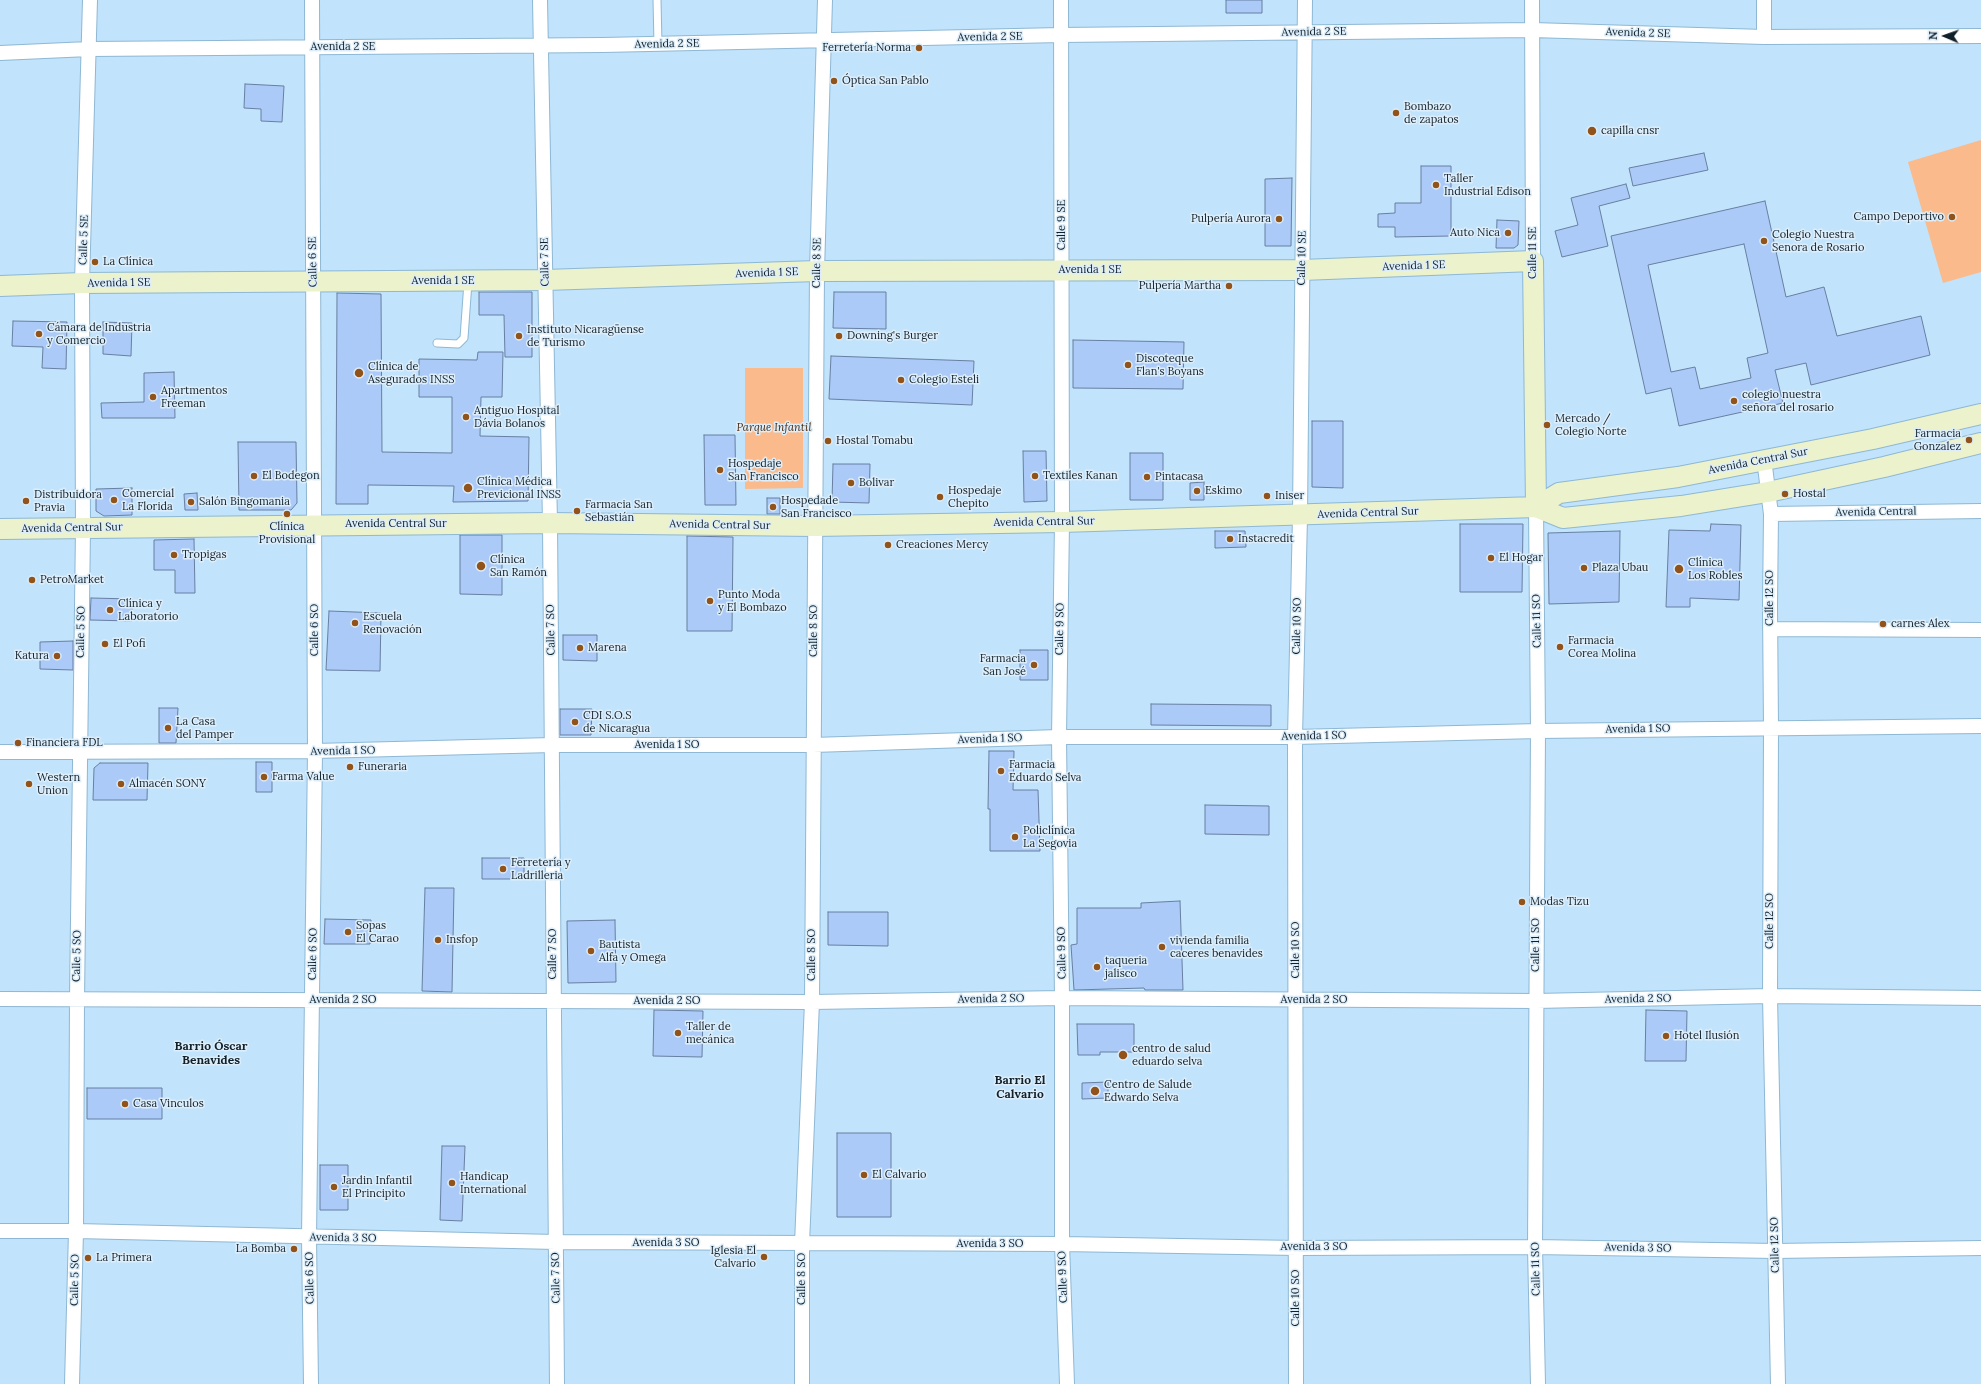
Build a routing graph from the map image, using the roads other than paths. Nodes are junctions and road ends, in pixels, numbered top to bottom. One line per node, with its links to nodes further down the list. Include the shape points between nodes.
1 (90, 0): 19 (street, Calle 5 SE)
2 (312, 0): 18 (street, Calle 6 SE)
3 (540, 0): 17 (street, Calle 7 SE)
4 (657, 0): 16 (lane)
5 (825, 0): 15 (street, Calle 8 SE)
6 (1061, 0): 12 (street, Calle 9 SE)
7 (1305, 0): 11 (street, Calle 10 SE)
8 (1532, 0): 10 (street, Calle 11 SE)
9 (1764, 0): 14 (street)
10 (1532, 30): 11 (street, Avenida 2 SE); 14 (street, Avenida 2 SE); 21 (street, Calle 11 SE)
11 (1304, 32): 12 (street, Avenida 2 SE); 23 (street, Calle 10 SE)
12 (1061, 35): 15 (street, Avenida 2 SE); 22 (street, Calle 9 SE)
13 (1981, 36): 14 (street, Avenida 2 SE)
14 (1764, 37)
15 (824, 41): 16 (street, Avenida 2 SE); 24 (street, Calle 8 SE)
16 (658, 44): 17 (street, Avenida 2 SE)
17 (542, 46): 18 (street, Avenida 2 SE); 26 (street, Calle 7 SE)
18 (311, 48): 19 (street, Avenida 2 SE); 27 (street, Calle 6 SE)
19 (89, 49): 20 (street, Avenida 2 SE); 28 (street, Calle 5 SE)
20 (0, 53)
21 (1533, 261): 23 (street, Avenida 1 SE); 35 (street, Calle 11 SE)
22 (1062, 270): 23 (street, Avenida 1 SE); 24 (street, Avenida 1 SE); 39 (street, Calle 9 SE)
23 (1302, 270): 38 (street, Calle 10 SE)
24 (817, 271): 26 (street, Avenida 1 SE); 42 (street, Calle 8 SE)
25 (469, 280): 26 (street, Avenida 1 SE); 27 (street, Avenida 1 SE); 30 (lane, via 464,338 458,344)
26 (545, 280): 40 (street, Calle 7 SE)
27 (314, 281): 28 (street, Avenida 1 SE); 41 (street, Calle 6 SE)
28 (82, 284): 29 (street, Avenida 1 SE); 43 (street, Calle 5 SE)
29 (0, 286)
30 (437, 343)
31 (1981, 414): 33 (street, Avenida Central Sur, via 1873,439)
32 (1981, 442): 34 (street, Avenida Central Sur, via 1884,467)
33 (1764, 459): 34 (street, Calle 12 SO); 35 (street, Avenida Central Sur, via 1678,477 1559,494)
34 (1768, 492): 35 (street, Avenida Central Sur, via 1681,506 1563,518); 37 (street, Calle 12 SO)
35 (1536, 507): 38 (street, Avenida Central Sur); 49 (street, Calle 11 SO)
36 (1981, 511): 37 (street, Avenida Central)
37 (1772, 514): 45 (street, Calle 12 SO)
38 (1300, 516): 39 (street, Avenida Central Sur); 51 (street, Calle 10 SO)
39 (1062, 522): 42 (street, Avenida Central Sur); 50 (street, Calle 9 SO)
40 (550, 523): 41 (street, Avenida Central Sur); 42 (street, Avenida Central Sur); 52 (street, Calle 7 SO)
41 (314, 524): 43 (street, Avenida Central Sur); 55 (street, Calle 6 SO)
42 (814, 526): 53 (street, Calle 8 SO)
43 (83, 528): 44 (street, Avenida Central Sur); 54 (street, Calle 5 SO)
44 (0, 529)
45 (1770, 629): 46 (street); 48 (street, Calle 12 SO)
46 (1981, 630)
47 (1981, 726): 48 (street, Avenida 1 SO)
48 (1771, 727): 49 (street, Avenida 1 SO); 57 (street, Calle 12 SO)
49 (1538, 731): 51 (street, Avenida 1 SO); 65 (street, Calle 11 SO)
50 (1059, 737): 51 (street, Avenida 1 SO); 53 (street, Avenida 1 SO); 58 (street, Calle 9 SO)
51 (1295, 737): 64 (street, Calle 10 SO)
52 (552, 745): 53 (street, Avenida 1 SO); 55 (street, Avenida 1 SO); 63 (street, Calle 7 SO)
53 (813, 745): 66 (street, Calle 8 SO)
54 (80, 751): 55 (street, Avenida 1 SO); 56 (street, Avenida 1 SO); 61 (street, Calle 5 SO)
55 (315, 751): 62 (street, Calle 6 SO)
56 (0, 752)
57 (1770, 996): 59 (street, Avenida 2 SO); 65 (street, Avenida 2 SO); 76 (street, Calle 12 SO)
58 (1062, 998): 64 (street, Avenida 2 SO); 66 (street, Avenida 2 SO); 72 (street, Calle 9 SO)
59 (1981, 998)
60 (0, 999): 61 (street, Avenida 2 SO)
61 (77, 999): 62 (street, Avenida 2 SO); 67 (street, Calle 5 SO)
62 (312, 1000): 63 (street, Avenida 2 SO); 69 (street, Calle 6 SO)
63 (554, 1000): 66 (street, Avenida 2 SO); 70 (street, Calle 7 SO)
64 (1296, 1000): 65 (street, Avenida 2 SO); 74 (street, Calle 10 SO)
65 (1536, 1001): 73 (street, Calle 11 SO)
66 (812, 1002): 71 (street, Calle 8 SO)
67 (76, 1231): 68 (street, Avenida 3 SO); 69 (street, Avenida 3 SO); 77 (street, Calle 5 SO)
68 (0, 1232)
69 (309, 1238): 70 (street, Avenida 3 SO); 78 (street, Calle 6 SO)
70 (556, 1242): 71 (street, Avenida 3 SO); 79 (street, Calle 7 SO)
71 (802, 1244): 72 (street, Avenida 3 SO); 80 (street, Calle 8 SO)
72 (1062, 1244): 74 (street, Avenida 3 SO); 81 (street, Calle 9 SO)
73 (1535, 1247): 74 (street, Avenida 3 SO); 76 (street, Avenida 3 SO); 83 (street, Calle 11 SO)
74 (1296, 1248): 82 (street, Calle 10 SO)
75 (1981, 1248): 76 (street, Avenida 3 SO)
76 (1775, 1251): 84 (street, Calle 12 SO)
77 (72, 1384)
78 (311, 1384)
79 (557, 1384)
80 (802, 1384)
81 (1067, 1384)
82 (1296, 1384)
83 (1538, 1384)
84 (1778, 1384)

